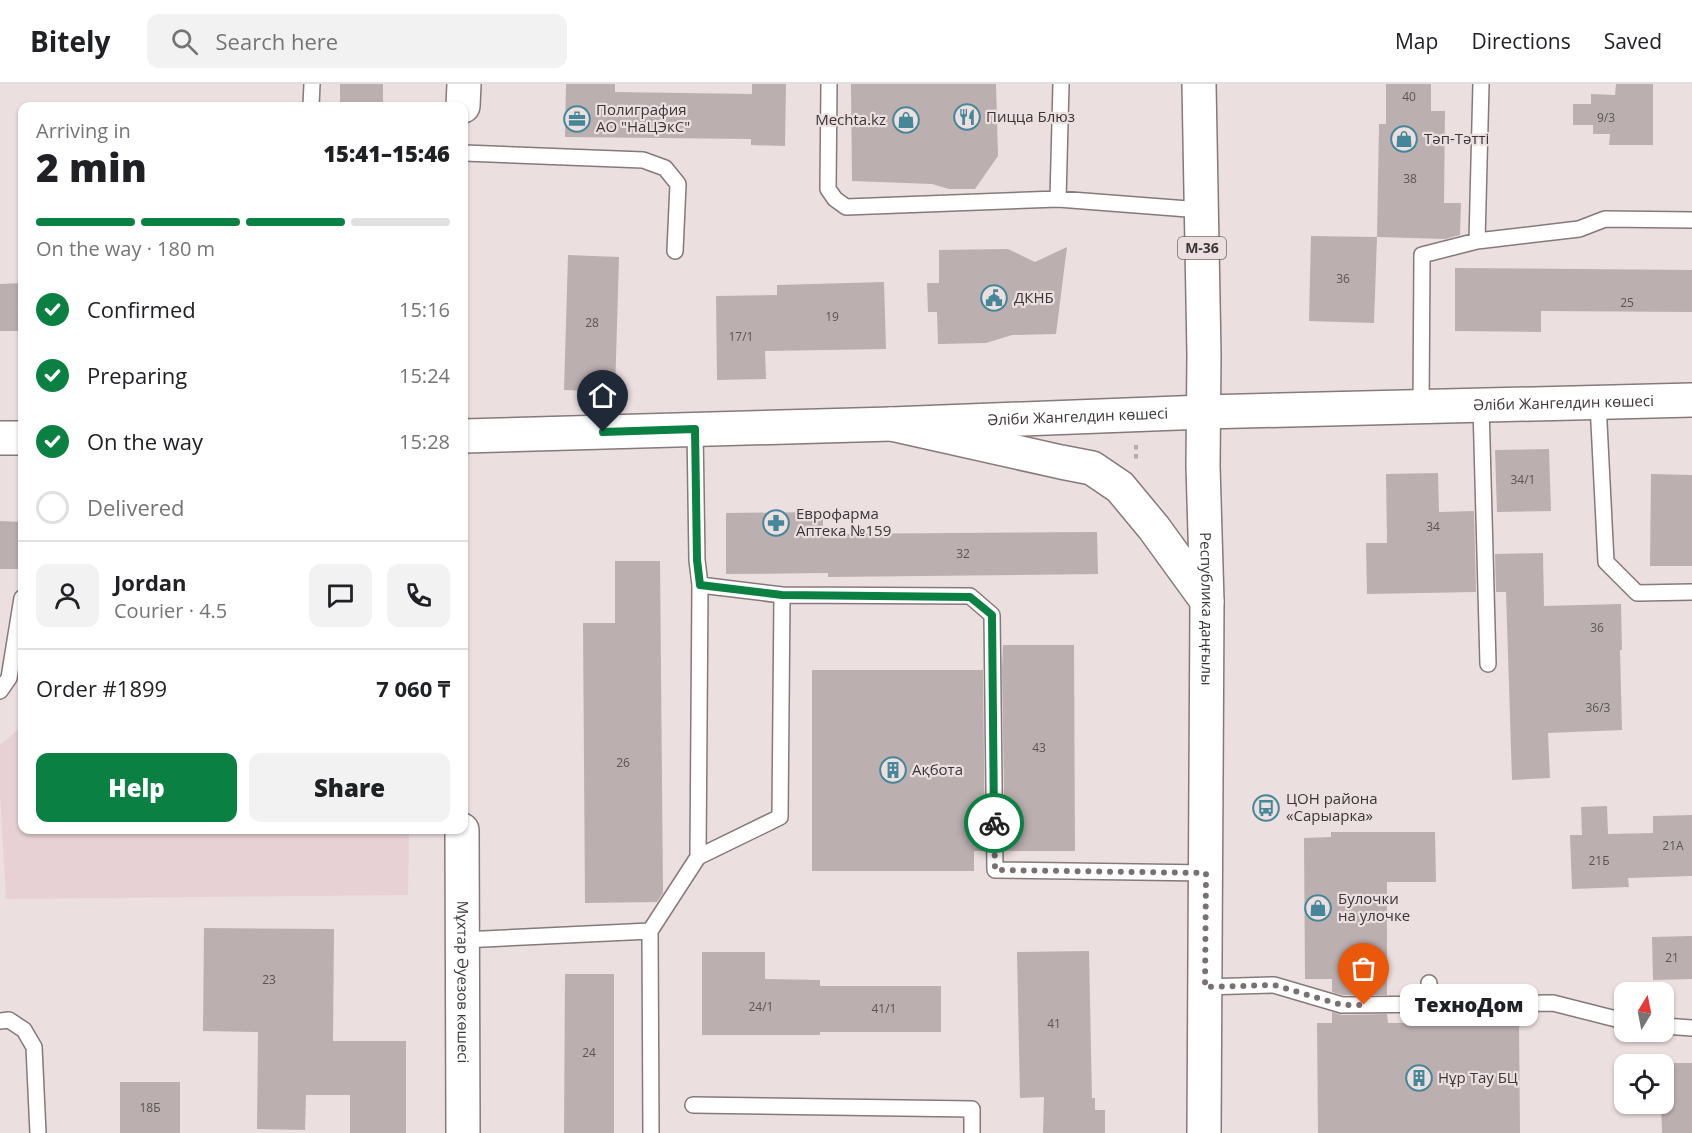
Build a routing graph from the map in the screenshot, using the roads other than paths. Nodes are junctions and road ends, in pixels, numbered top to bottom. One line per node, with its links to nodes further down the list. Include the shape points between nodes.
1 (312, 84): 7 (lane)
2 (464, 84): 8 (street)
3 (828, 84): 10 (lane, via 828,189 846,207)
4 (1061, 84): 10 (lane)
5 (1199, 84): 11 (street, Республика даңғылы / M-36)
6 (1481, 84): 13 (lane)
7 (311, 102)
8 (464, 102)
9 (468, 153): 14 (lane, via 643,160 665,168 678,184)
10 (1058, 199): 11 (lane)
11 (1201, 210): 19 (street, Республика даңғылы / M-36)
12 (1692, 220): 13 (lane, via 1605,219 1579,230)
13 (1477, 241): 18 (lane, via 1422,255)
14 (675, 251)
15 (1692, 400): 16 (street, Әліби Жангелдин көшесі)
16 (1598, 403): 17 (street, Әліби Жангелдин көшесі); 26 (lane, via 1606,562 1637,593)
17 (1482, 406): 18 (street, Әліби Жангелдин көшесі); 30 (lane)
18 (1421, 408): 19 (street, Әліби Жангелдин көшесі)
19 (1204, 412): 20 (street, Әліби Жангелдин көшесі); 28 (street, Республика даңғылы / M-36)
20 (891, 424): 21 (street, Әліби Жангелдин көшесі); 28 (street, via 1092,468 1120,487)
21 (695, 429): 22 (street, Әліби Жангелдин көшесі); 25 (lane)
22 (468, 436)
23 (0, 438): 24 (street)
24 (18, 438)
25 (700, 585): 27 (lane); 33 (lane)
26 (1692, 592)
27 (782, 595): 33 (lane, via 780,817); 34 (lane, via 970,597 992,615 995,870)
28 (1207, 601): 34 (street, Республика даңғылы / M-36)
29 (18, 623): 31 (lane, via 9,678)
30 (1488, 664)
31 (0, 691)
32 (462, 834): 36 (street, Мұхтар Әуезов көшесі)
33 (698, 857): 35 (lane)
34 (1206, 873): 38 (street, Республика даңғылы / M-36)
35 (650, 931): 36 (lane); 47 (lane)
36 (463, 940): 46 (street, Мұхтар Әуезов көшесі)
37 (1429, 983): 39 (lane)
38 (1205, 987): 39 (lane, via 1274,985 1342,1005); 49 (street, Республика даңғылы / M-36)
39 (1430, 1004): 40 (lane, via 1553,1003)
40 (1614, 1019)
41 (0, 1021): 45 (lane, via 9,1020 24,1030 34,1047)
42 (1674, 1027): 43 (lane)
43 (1692, 1028)
44 (693, 1105): 48 (lane, via 972,1108)
45 (38, 1133)
46 (463, 1133)
47 (651, 1133)
48 (972, 1133)
49 (1204, 1133)

